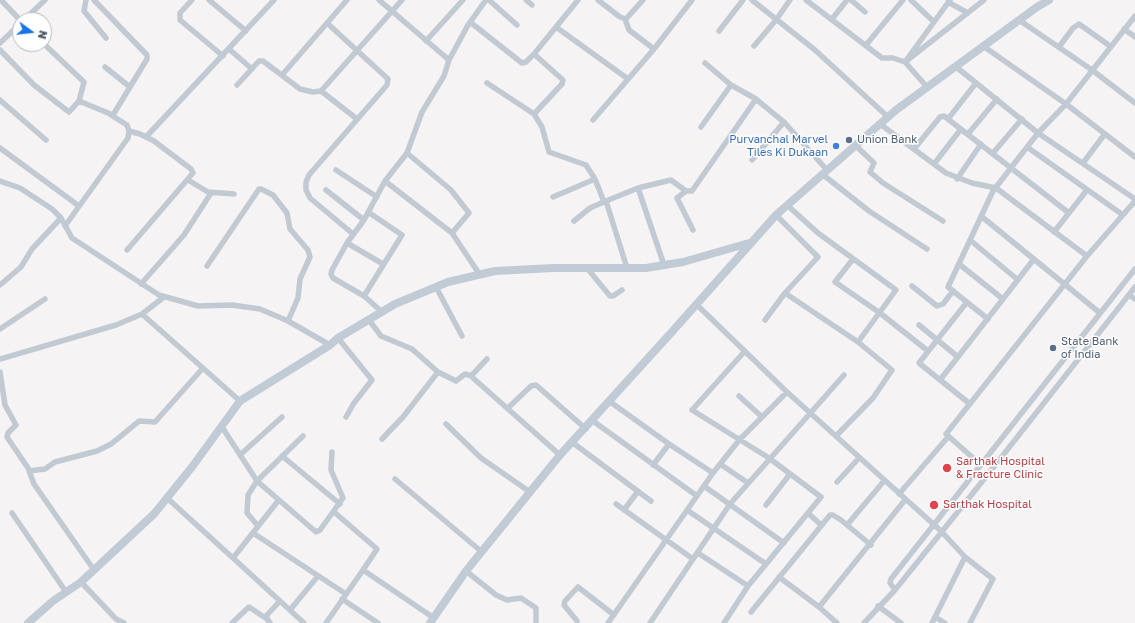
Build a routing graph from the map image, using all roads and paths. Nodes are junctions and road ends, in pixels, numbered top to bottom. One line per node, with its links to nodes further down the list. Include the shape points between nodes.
1 (1, 0): 31 (street)
2 (45, 0): 32 (street)
3 (86, 0): 50 (street, via 84,11)
4 (94, 0): 78 (street, via 148,57)
5 (192, 0): 64 (street, via 180,13 179,18)
6 (209, 0): 46 (street)
7 (274, 0): 46 (street)
8 (347, 0): 42 (street)
9 (379, 0): 30 (street)
10 (402, 0): 30 (street)
11 (462, 0): 51 (street)
12 (487, 0): 40 (street); 43 (street)
13 (526, 0): 29 (street)
14 (578, 0): 44 (street)
15 (598, 0): 36 (street)
16 (644, 0): 36 (street, via 630,17)
17 (692, 0): 58 (street)
18 (743, 0): 47 (street)
19 (752, 0): 38 (street)
20 (790, 0): 38 (street)
21 (806, 0): 37 (street)
22 (847, 0): 37 (street)
23 (851, 0): 33 (street)
24 (911, 0): 41 (street)
25 (984, 0): 34 (street)
26 (1049, 0): 39 (street)
27 (901, 1): 53 (street)
28 (949, 1): 34 (street); 41 (street)
29 (532, 6)
30 (392, 11): 51 (street); 61 (street)
31 (12, 12)
32 (32, 12)
33 (865, 12)
34 (968, 13): 66 (street)
35 (1135, 16): 45 (street)
36 (625, 19): 58 (street, via 629,30)
37 (832, 19): 53 (street)
38 (776, 20): 54 (street); 89 (street, via 815,50)
39 (1019, 20): 55 (street); 57 (street)
40 (470, 22): 63 (street, via 522,63); 65 (street)
41 (934, 22): 66 (street)
42 (327, 23): 61 (street); 72 (street)
43 (517, 25)
44 (556, 27): 63 (street); 73 (street)
45 (1124, 29): 49 (street); 56 (street)
46 (246, 31): 60 (street)
47 (719, 31)
48 (12, 32): 52 (street)
49 (1135, 37)
50 (106, 38)
51 (426, 41): 65 (street)
52 (0, 43)
53 (866, 45): 66 (street, via 882,58)
54 (754, 46)
55 (983, 46): 68 (street); 86 (street)
56 (1110, 46): 57 (street, via 1079,24); 71 (street)
57 (1059, 47): 71 (street)
58 (654, 49): 73 (street)
59 (0, 50): 84 (street, via 34,85 66,112 71,111)
60 (229, 50): 64 (street); 70 (street)
61 (358, 50): 80 (street); 90 (street, via 388,77 389,81)
62 (52, 52): 84 (street, via 84,82)
63 (534, 54): 87 (street, via 563,80)
64 (223, 56): 102 (street)
65 (449, 60): 109 (street, via 444,76 422,112)
66 (906, 62): 79 (street)
67 (705, 63): 77 (street)
68 (955, 66): 75 (street); 79 (street)
69 (105, 67): 78 (street)
70 (252, 69): 72 (street, via 263,61); 76 (street)
71 (1092, 70): 85 (street); 86 (street)
72 (282, 75): 80 (street, via 300,89)
73 (628, 79): 93 (street)
74 (487, 83): 87 (street)
75 (976, 83): 82 (street); 91 (street)
76 (237, 85)
77 (731, 85): 81 (street); 96 (street)
78 (130, 87): 88 (street, via 114,115)
79 (927, 87): 89 (street)
80 (321, 91): 90 (street)
81 (756, 99): 94 (street); 127 (street, via 692,191)
82 (996, 99): 92 (street); 100 (street)
83 (0, 100): 103 (street)
84 (79, 101): 88 (street)
85 (1135, 103)
86 (1066, 104): 99 (street); 101 (street)
87 (534, 114): 118 (street, via 542,127 549,152 586,165)
88 (111, 115): 98 (street, via 124,122)
89 (888, 117): 95 (street)
90 (357, 119): 149 (street, via 310,175 306,186 310,198)
91 (948, 119): 97 (street); 108 (street, via 941,116)
92 (1022, 119): 99 (street); 110 (street)
93 (593, 120)
94 (784, 122): 112 (street); 117 (street)
95 (880, 124): 105 (street); 108 (street)
96 (701, 127)
97 (961, 129): 100 (street); 114 (street)
98 (129, 131): 102 (street); 135 (street, via 126,143)
99 (1038, 133): 106 (street); 113 (street)
100 (968, 134): 104 (street)
101 (1104, 135): 111 (street); 113 (street)
102 (146, 137): 121 (street, via 192,170 193,174)
103 (46, 140)
104 (981, 144): 110 (street); 119 (street)
105 (855, 145): 117 (street); 144 (street, via 873,162 870,172)
106 (1027, 147): 115 (street); 126 (street)
107 (0, 148): 135 (street)
108 (914, 149): 114 (street)
109 (407, 153): 122 (street); 148 (street, via 447,187 469,213)
110 (993, 153): 115 (street)
111 (1135, 157)
112 (752, 160)
113 (1083, 163): 132 (street)
114 (934, 164): 119 (street)
115 (1012, 167): 124 (street); 137 (street)
116 (336, 170): 130 (street)
117 (825, 172): 134 (street); 153 (street, via 869,211)
118 (595, 179): 131 (street); 133 (street)
119 (957, 179): 124 (street)
120 (0, 180): 141 (street, via 20,188)
121 (188, 180): 128 (street); 154 (street)
122 (385, 181): 130 (street); 148 (street)
123 (638, 188): 127 (street, via 671,180); 133 (street); 160 (street)
124 (996, 188): 140 (street); 147 (street)
125 (326, 190): 142 (street)
126 (1087, 190): 137 (street); 139 (street)
127 (686, 191): 146 (street, via 677,198)
128 (211, 193): 129 (street); 168 (street, via 184,235)
129 (234, 194)
130 (378, 196): 136 (street)
131 (553, 197)
132 (1135, 200): 139 (street)
133 (605, 202): 143 (street, via 590,208); 163 (street)
134 (787, 205): 138 (street); 156 (street, via 818,233)
135 (79, 206): 145 (street)
136 (368, 212): 142 (street); 158 (street, via 402,235)
137 (1070, 213): 147 (street)
138 (776, 214): 152 (street); 176 (street, via 818,257)
139 (1123, 215): 155 (street)
140 (981, 216): 150 (street); 157 (street)
141 (61, 218): 145 (street); 170 (street, via 32,248 21,267)
142 (364, 220): 149 (street)
143 (574, 221)
144 (943, 221)
145 (65, 226): 168 (street, via 72,238)
146 (693, 230)
147 (1054, 232): 155 (street)
148 (452, 233): 165 (street)
149 (353, 234): 151 (street)
150 (970, 240): 159 (street); 167 (street)
151 (347, 243): 158 (street); 178 (street, via 332,270 332,276)
152 (749, 243): 160 (street); 184 (street)
153 (927, 249)
154 (128, 250)
155 (1087, 256): 169 (street)
156 (853, 259): 186 (street, via 896,290); 186 (street, via 834,282)
157 (1034, 259): 167 (street); 169 (street)
158 (383, 264): 178 (street)
159 (959, 264): 175 (street, via 948,287); 181 (street)
160 (664, 265): 163 (street)
161 (207, 266): 192 (street, via 259,189 273,194 287,213 290,229 308,250 310,257 299,281 298,298)
162 (587, 268): 163 (street); 165 (street, via 502,271); 174 (street, via 610,296)
163 (627, 268)
164 (1135, 269): 166 (street)
165 (480, 275): 173 (street)
166 (1127, 278): 172 (street); 187 (street)
167 (1018, 280): 181 (street)
168 (141, 284): 179 (street)
169 (1065, 284): 187 (street); 215 (street)
170 (0, 285)
171 (912, 286): 175 (street, via 937,306 944,304)
172 (1135, 286): 177 (street)
173 (436, 287): 185 (street); 195 (street)
174 (622, 290)
175 (953, 291): 183 (street)
176 (785, 293): 191 (street); 198 (street)
177 (1129, 295): 182 (street); 272 (street)
178 (364, 296): 185 (street)
179 (164, 297): 188 (street); 192 (street, via 198,306 251,307)
180 (45, 299): 194 (street)
181 (1003, 299): 189 (street)
182 (1135, 299)
183 (967, 302): 189 (street); 197 (street)
184 (696, 304): 200 (street); 214 (street)
185 (382, 312): 190 (street)
186 (880, 313): 198 (street); 201 (street)
187 (1100, 313): 240 (street)
188 (142, 314): 203 (street); 205 (street)
189 (988, 319): 202 (street)
190 (368, 320): 196 (street); 207 (street, via 381,336 412,349)
191 (765, 320)
192 (288, 321): 199 (street)
193 (919, 325): 197 (street)
194 (0, 329)
195 (462, 336)
196 (338, 338): 199 (street); 220 (street, via 372,380)
197 (938, 340): 201 (street); 202 (street)
198 (858, 342): 226 (street, via 892,370 873,398)
199 (330, 345): 213 (street)
200 (746, 351): 211 (street); 229 (street, via 692,410)
201 (928, 351): 210 (street, via 919,363)
202 (958, 357): 210 (street)
203 (0, 359)
204 (486, 359): 209 (street)
205 (203, 368): 213 (street); 242 (street, via 155,422 139,421 97,452 55,462)
206 (0, 372): 242 (street, via 5,405 16,425 7,436)
207 (438, 372): 209 (street, via 456,381 465,374); 228 (street, via 403,417)
208 (844, 375): 217 (street)
209 (472, 376): 216 (street)
210 (940, 380): 215 (street)
211 (787, 392): 217 (street); 218 (street)
212 (739, 396): 218 (street)
213 (240, 401): 223 (street)
214 (609, 401): 221 (street); 231 (street)
215 (970, 404): 227 (street, via 946,434)
216 (508, 408): 224 (street, via 531,386 536,385); 234 (street)
217 (811, 413): 226 (street); 236 (street)
218 (762, 416): 229 (street)
219 (282, 417): 233 (street)
220 (346, 417)
221 (593, 421): 224 (street); 239 (street)
222 (446, 424): 251 (street, via 481,458)
223 (222, 427): 233 (street); 254 (street)
224 (586, 429): 230 (street)
225 (303, 436): 235 (street)
226 (836, 436): 237 (street)
227 (948, 437): 240 (street); 252 (street)
228 (382, 439)
229 (740, 440): 236 (street); 238 (street)
230 (573, 443): 234 (street); 250 (street)
231 (669, 444): 239 (street); 241 (street)
232 (332, 452): 258 (street, via 332,470 343,498)
233 (240, 455): 246 (street)
234 (560, 455): 251 (street)
235 (282, 456): 246 (street); 258 (street)
236 (769, 458): 243 (street); 248 (street)
237 (860, 458): 245 (street); 247 (street)
238 (720, 464): 241 (street); 248 (street)
239 (653, 465): 253 (street)
240 (981, 465): 269 (street)
241 (714, 473): 249 (street)
242 (30, 474): 283 (street)
243 (790, 474): 261 (street); 266 (street, via 821,497)
244 (395, 479): 277 (street)
245 (884, 480): 252 (street); 268 (street)
246 (257, 482): 256 (street); 270 (street, via 248,494 247,508 248,516)
247 (836, 482)
248 (748, 483): 260 (street)
249 (704, 486): 253 (street); 260 (street)
250 (638, 491): 257 (street); 262 (street)
251 (530, 492): 277 (street)
252 (899, 494): 255 (street)
253 (697, 496): 263 (street)
254 (167, 498): 280 (street); 283 (street, via 154,514)
255 (905, 500): 269 (street); 276 (street)
256 (278, 501): 265 (street, via 316,532); 270 (street)
257 (651, 501)
258 (340, 504): 265 (street)
259 (616, 504): 262 (street)
260 (730, 504): 271 (street); 275 (street)
261 (766, 505)
262 (624, 510): 274 (street)
263 (687, 510): 271 (street); 274 (street)
264 (12, 512): 291 (street)
265 (334, 512): 284 (street, via 377,549)
266 (808, 513): 267 (street); 275 (street)
267 (821, 525): 268 (street, via 831,515); 287 (street)
268 (847, 525): 276 (street)
269 (934, 525): 272 (street); 290 (street, via 891,579 890,583)
270 (258, 526): 273 (street)
271 (713, 529): 278 (street); 282 (street)
272 (942, 531): 279 (street); 290 (street)
273 (252, 533): 280 (street); 286 (street)
274 (666, 540): 281 (street); 298 (street)
275 (784, 543): 282 (street)
276 (871, 545): 295 (street)
277 (482, 552): 285 (street)
278 (698, 553): 281 (street); 289 (street)
279 (966, 557): 299 (street); 318 (street, via 993,579)
280 (233, 558): 293 (street)
281 (693, 559): 311 (street)
282 (766, 564): 289 (street)
283 (94, 570): 288 (street)
284 (362, 570): 292 (street); 301 (street)
285 (466, 571): 301 (street); 309 (street, via 501,598 520,598 536,608)
286 (318, 576): 292 (street); 296 (street)
287 (779, 577): 295 (street); 297 (street)
288 (81, 582): 291 (street); 304 (street, via 116,619)
289 (748, 586): 312 (street)
290 (894, 590): 294 (street)
291 (66, 592): 303 (street)
292 (344, 596): 307 (street); 308 (street)
293 (280, 601): 296 (street); 300 (street, via 268,614)
294 (878, 606): 314 (street); 315 (street)
295 (819, 608): 313 (street)
296 (290, 610): 306 (street)
297 (751, 612)
298 (614, 615): 302 (street, via 578,587 564,605); 310 (street)
299 (935, 617): 316 (street); 317 (street)
300 (268, 621): 305 (street, via 249,607)
301 (432, 621)
302 (577, 621)
303 (29, 623)
304 (124, 623)
305 (232, 623)
306 (304, 623)
307 (326, 623)
308 (378, 623)
309 (536, 623)
310 (608, 623)
311 (650, 623)
312 (724, 623)
313 (837, 623)
314 (864, 623)
315 (901, 623)
316 (932, 623)
317 (945, 623)
318 (970, 623)

